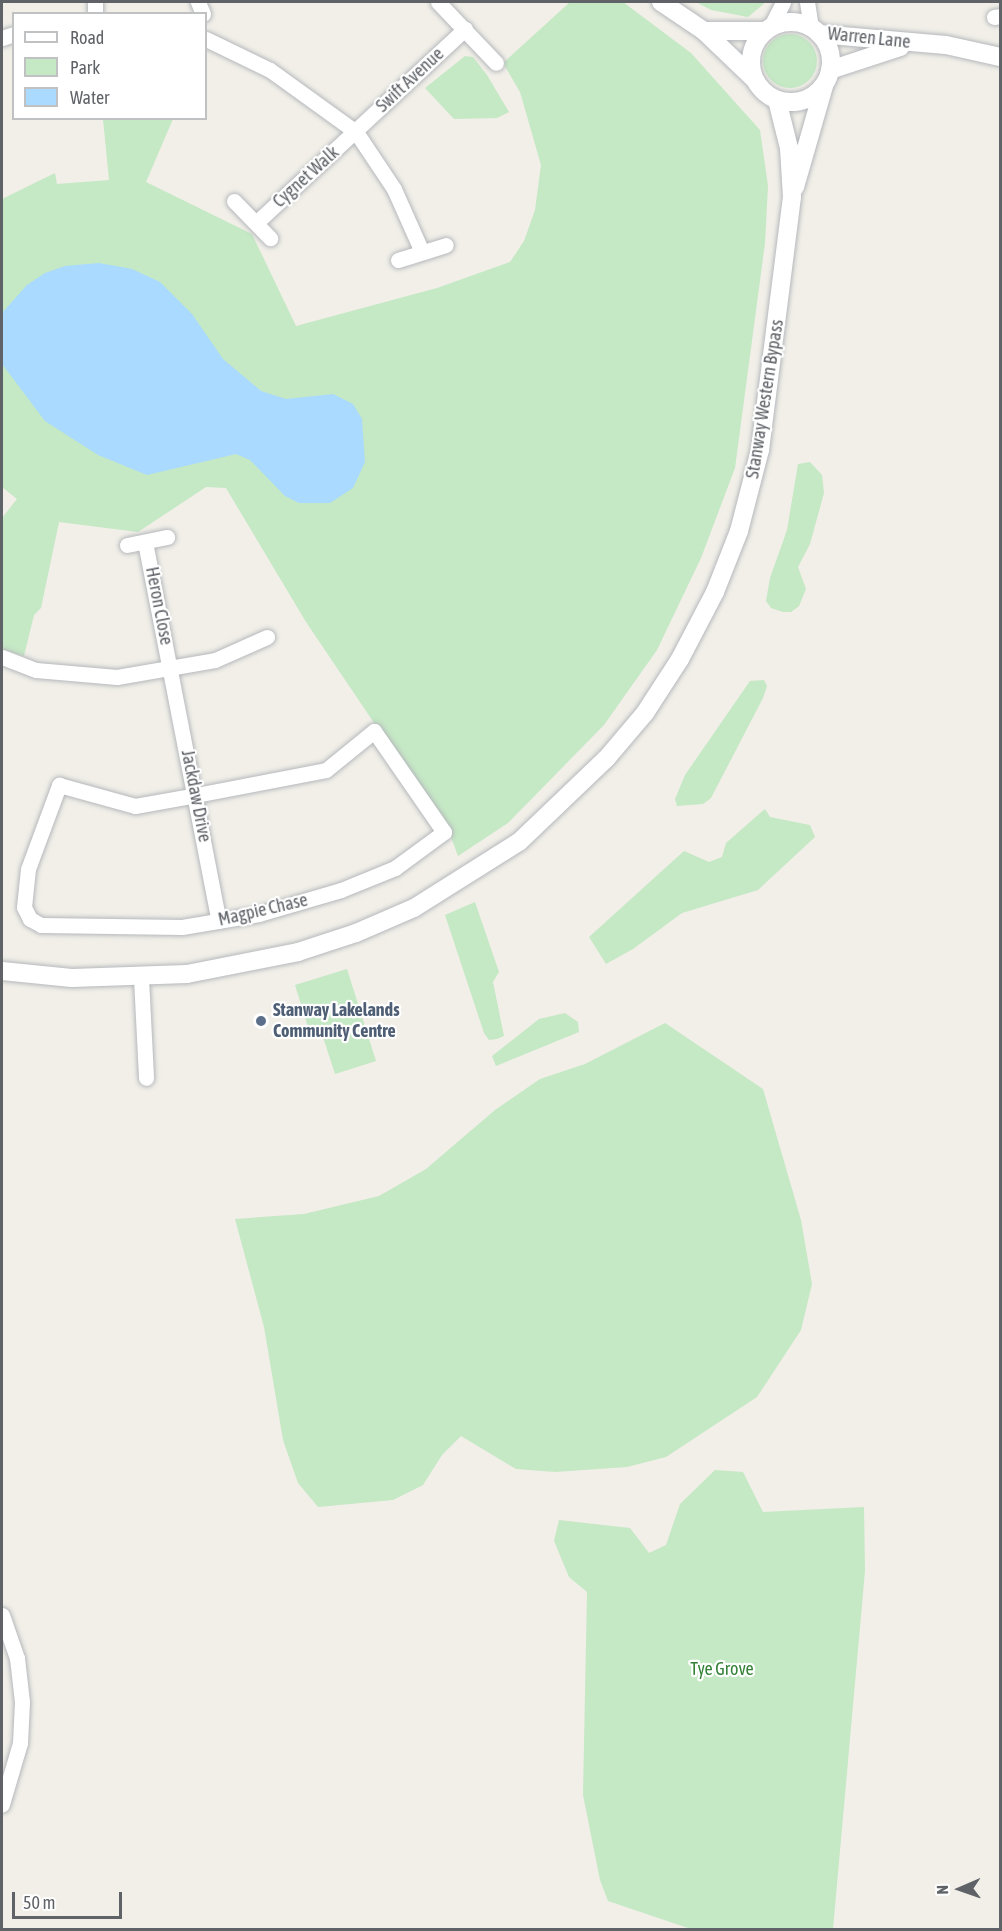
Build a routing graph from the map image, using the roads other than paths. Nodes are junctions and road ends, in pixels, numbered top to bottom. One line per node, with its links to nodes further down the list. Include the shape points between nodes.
1 (438, 2): 5 (street)
2 (661, 2): 7 (street)
3 (783, 2): 6 (street)
4 (807, 2): 8 (street)
5 (465, 29): 12 (street); 16 (street, Swift Avenue)
6 (768, 29): 7 (street, Warren Lane); 8 (street, Warren Lane, via 786,22); 13 (street, via 751,58)
7 (704, 31): 13 (street)
8 (815, 31): 10 (street, Warren Lane); 14 (street, Warren Lane, via 829,50)
9 (207, 39): 16 (street, via 270,70)
10 (919, 43): 11 (street, Warren Lane); 14 (street, Warren Lane, via 873,53)
11 (1000, 57)
12 (496, 63)
13 (753, 78): 15 (street)
14 (827, 78): 15 (street, Warren Lane, via 803,101); 17 (street, Stanway Western Bypass)
15 (777, 100): 17 (street, Stanway Western Bypass, via 789,148)
16 (356, 132): 19 (street, Cygnet Walk); 22 (street, via 394,189)
17 (792, 197): 33 (street, Stanway Western Bypass, via 771,385 760,450 739,531 715,592 680,659 645,713 606,759 519,842 414,908 298,952 237,967)
18 (234, 201): 19 (street, Cygnet Walk)
19 (257, 222): 20 (street, Cygnet Walk)
20 (270, 238)
21 (446, 245): 22 (street)
22 (422, 252): 23 (street)
23 (398, 260)
24 (167, 537): 25 (street, Heron Close)
25 (146, 542): 26 (street, Heron Close); 29 (street, Heron Close)
26 (127, 544)
27 (267, 637): 29 (street, via 215,660)
28 (2, 657): 29 (street, via 36,670 71,674 117,677)
29 (172, 671): 30 (street, Jackdaw Drive)
30 (196, 795): 31 (street, Jackdaw Drive); 31 (street, Magpie Chase, via 135,806 59,785 28,869 24,907 30,919 41,925 182,927); 31 (street, Magpie Chase, via 326,770 374,731 444,832 395,868 341,890 260,914)
31 (219, 921)
32 (2, 971): 33 (street, Stanway Western Bypass, via 72,978)
33 (141, 978): 34 (street)
34 (146, 1078)
35 (2, 1615): 36 (street, via 16,1658 22,1702 20,1743)
36 (2, 1804)

